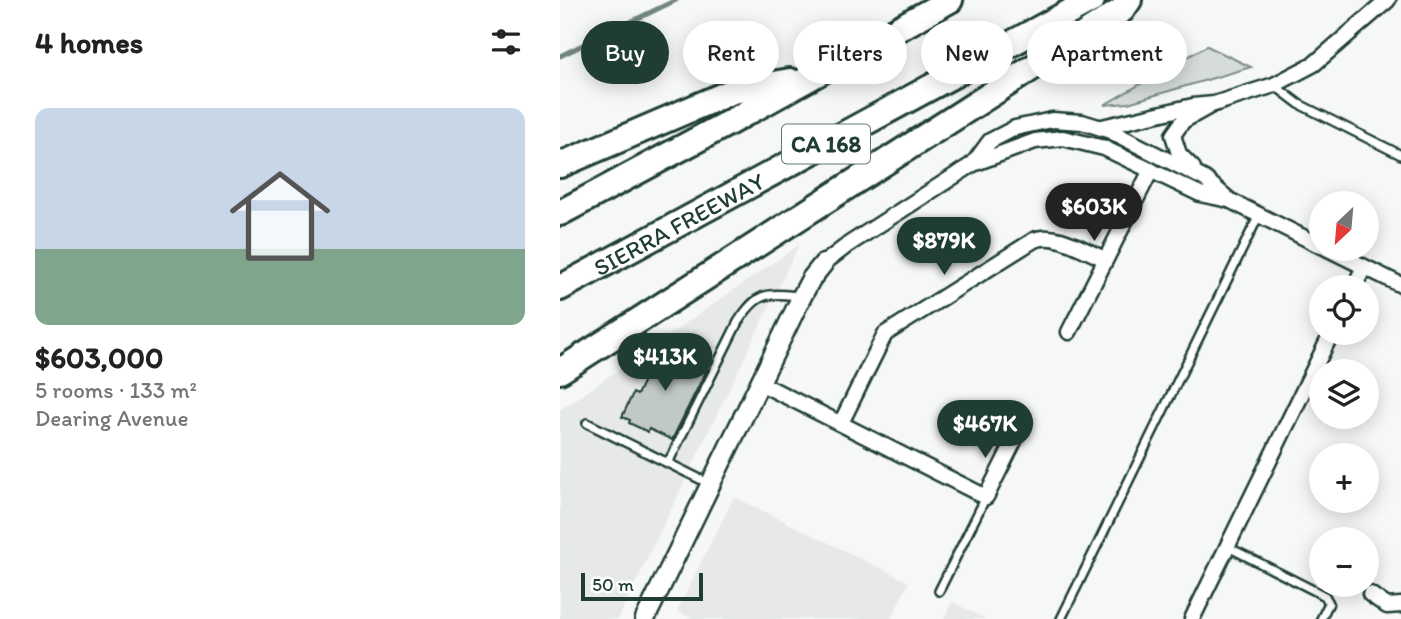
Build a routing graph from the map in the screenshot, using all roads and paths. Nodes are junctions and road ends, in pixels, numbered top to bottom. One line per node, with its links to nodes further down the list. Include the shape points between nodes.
1 (950, 0): 6 (highway, CA 168)
2 (1092, 0): 27 (highway, SIERRA FREEWAY / CA 168)
3 (1129, 0): 31 (highway, via 1122,10 1076,40)
4 (1390, 0): 5 (street); 9 (street, via 1314,64)
5 (1401, 9)
6 (907, 23)
7 (793, 80): 14 (highway, via 733,91)
8 (796, 84): 18 (highway, CA 168)
9 (1274, 85): 10 (street); 12 (lane, via 1299,104)
10 (1214, 104): 11 (street); 16 (street, via 1184,121 1173,135 1178,154)
11 (1102, 127): 13 (street, via 1063,120 1027,124 990,141); 16 (street)
12 (1401, 155)
13 (973, 164): 15 (street, via 1035,141 1063,138 1104,148); 23 (street)
14 (560, 165)
15 (1151, 170): 17 (street, via 1200,194); 21 (street)
16 (1205, 179): 17 (street)
17 (1228, 200): 19 (street)
18 (560, 213)
19 (1259, 215): 20 (street); 44 (lane)
20 (1309, 240)
21 (1105, 259): 29 (street); 34 (street, via 1043,236 1034,240 885,334)
22 (1352, 261): 24 (street)
23 (823, 264): 28 (street)
24 (1364, 267): 25 (street); 26 (street)
25 (1360, 275)
26 (1401, 285)
27 (560, 288)
28 (802, 296): 32 (street); 36 (lane, via 767,293 746,309)
29 (1069, 332)
30 (1326, 345): 39 (street)
31 (560, 371)
32 (760, 383): 34 (street); 37 (street)
33 (587, 423): 36 (lane)
34 (841, 423): 38 (street)
35 (1015, 439): 38 (street)
36 (668, 463): 37 (lane)
37 (710, 484): 43 (street)
38 (986, 497): 40 (lane)
39 (1228, 547): 45 (street); 46 (lane, via 1325,596 1328,603)
40 (939, 591)
41 (1374, 597): 42 (street, via 1387,606)
42 (1401, 605)
43 (645, 619)
44 (1061, 619)
45 (1192, 619)
46 (1321, 619)

